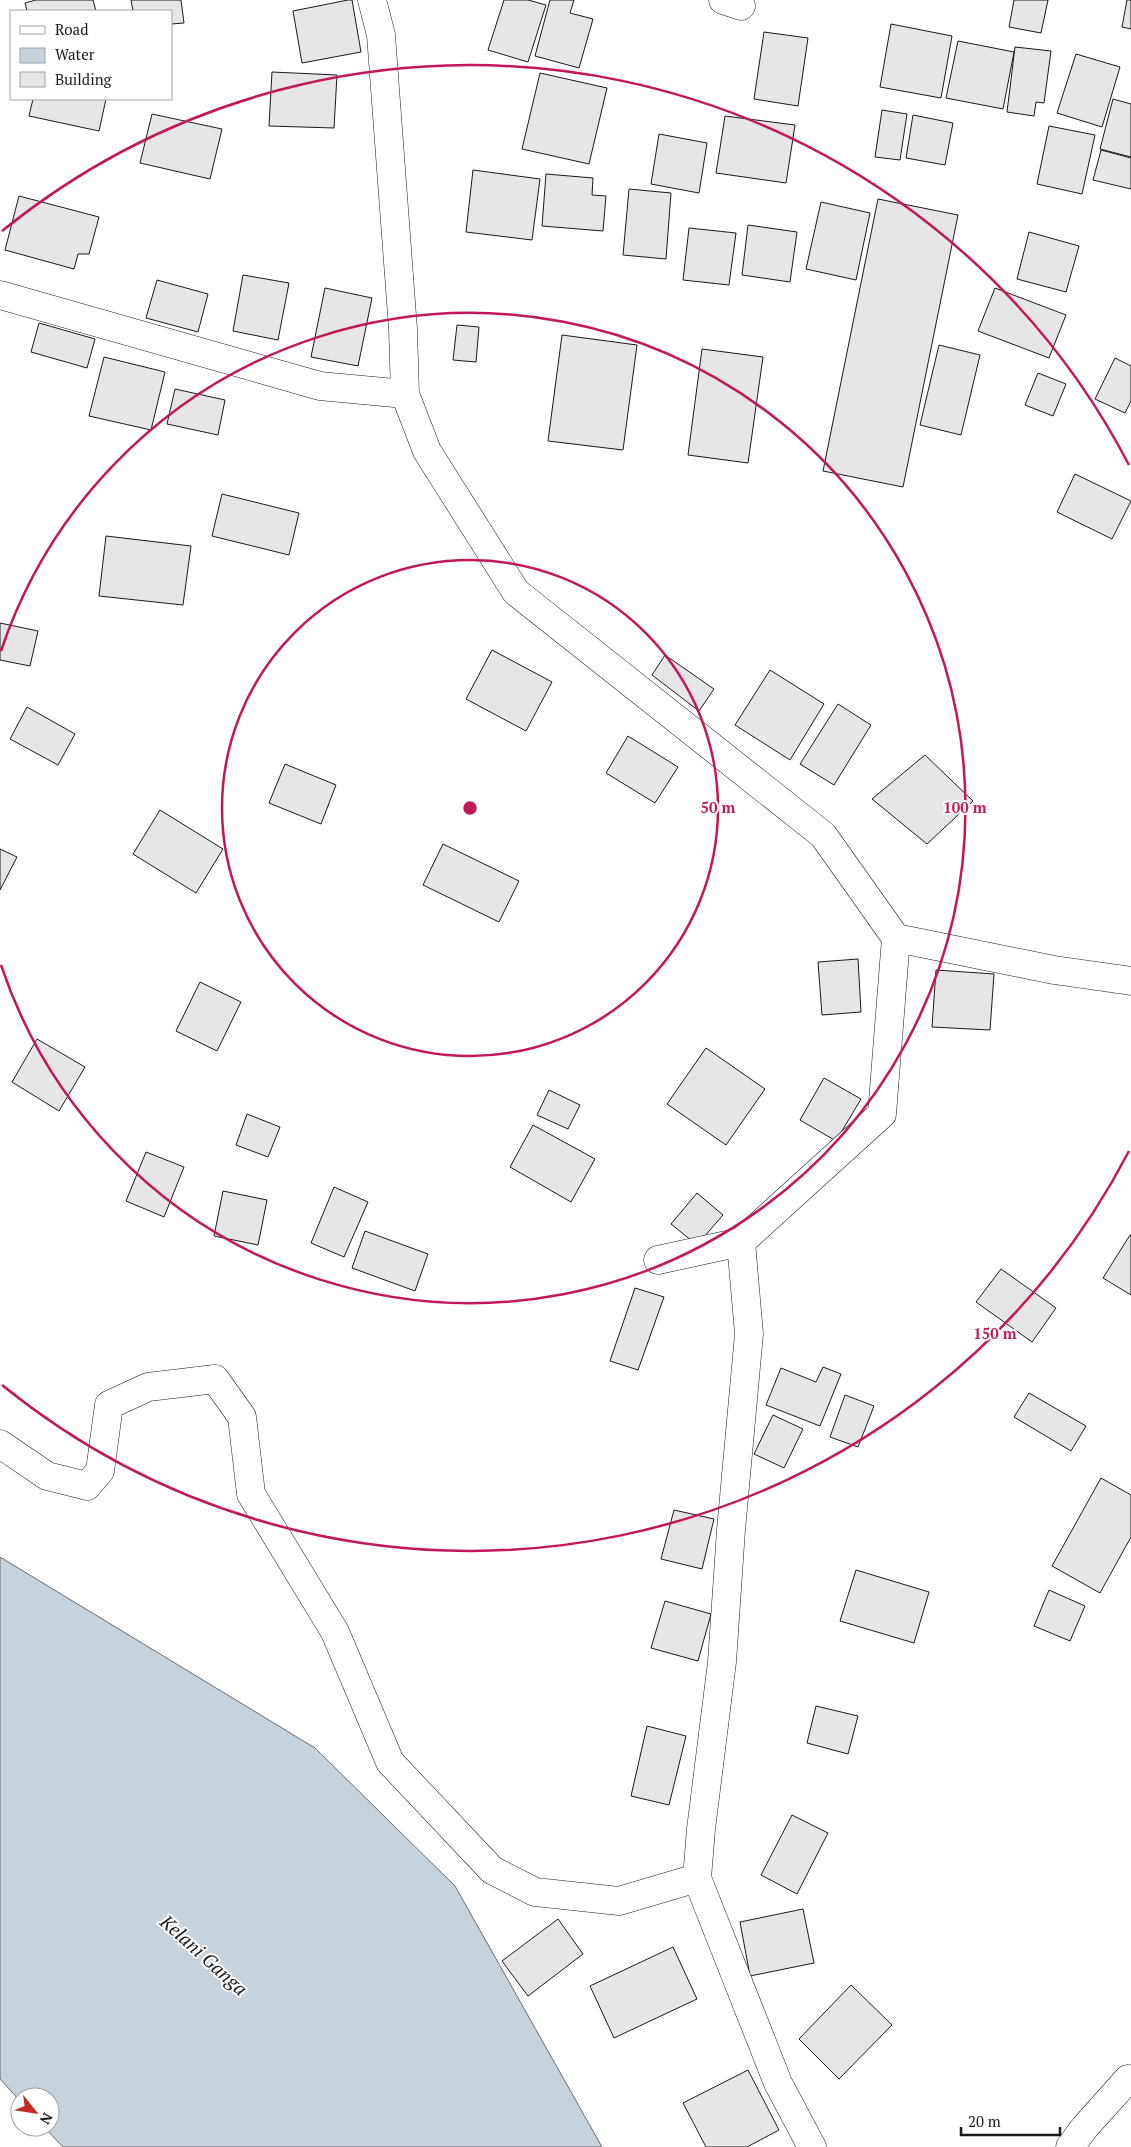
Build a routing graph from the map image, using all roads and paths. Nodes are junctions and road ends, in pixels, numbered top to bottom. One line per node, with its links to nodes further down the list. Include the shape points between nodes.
1 (372, 0): 3 (street, via 381,35 402,319)
2 (0, 296): 3 (street, via 320,386)
3 (404, 394): 4 (street, via 427,451 516,592 822,835)
4 (896, 938): 5 (street, via 1054,970); 6 (street, via 882,1114)
5 (1131, 981)
6 (741, 1242): 7 (street); 9 (street, via 748,1334 722,1662)
7 (658, 1260)
8 (0, 1444): 9 (street, via 48,1476 87,1486 100,1471 109,1405 148,1387 215,1379 242,1417 251,1494 335,1632 390,1762 492,1870 535,1892 619,1901)
9 (697, 1878): 11 (street, via 778,2083)
10 (1128, 2079): 12 (street)
11 (812, 2147)
12 (1070, 2147)

